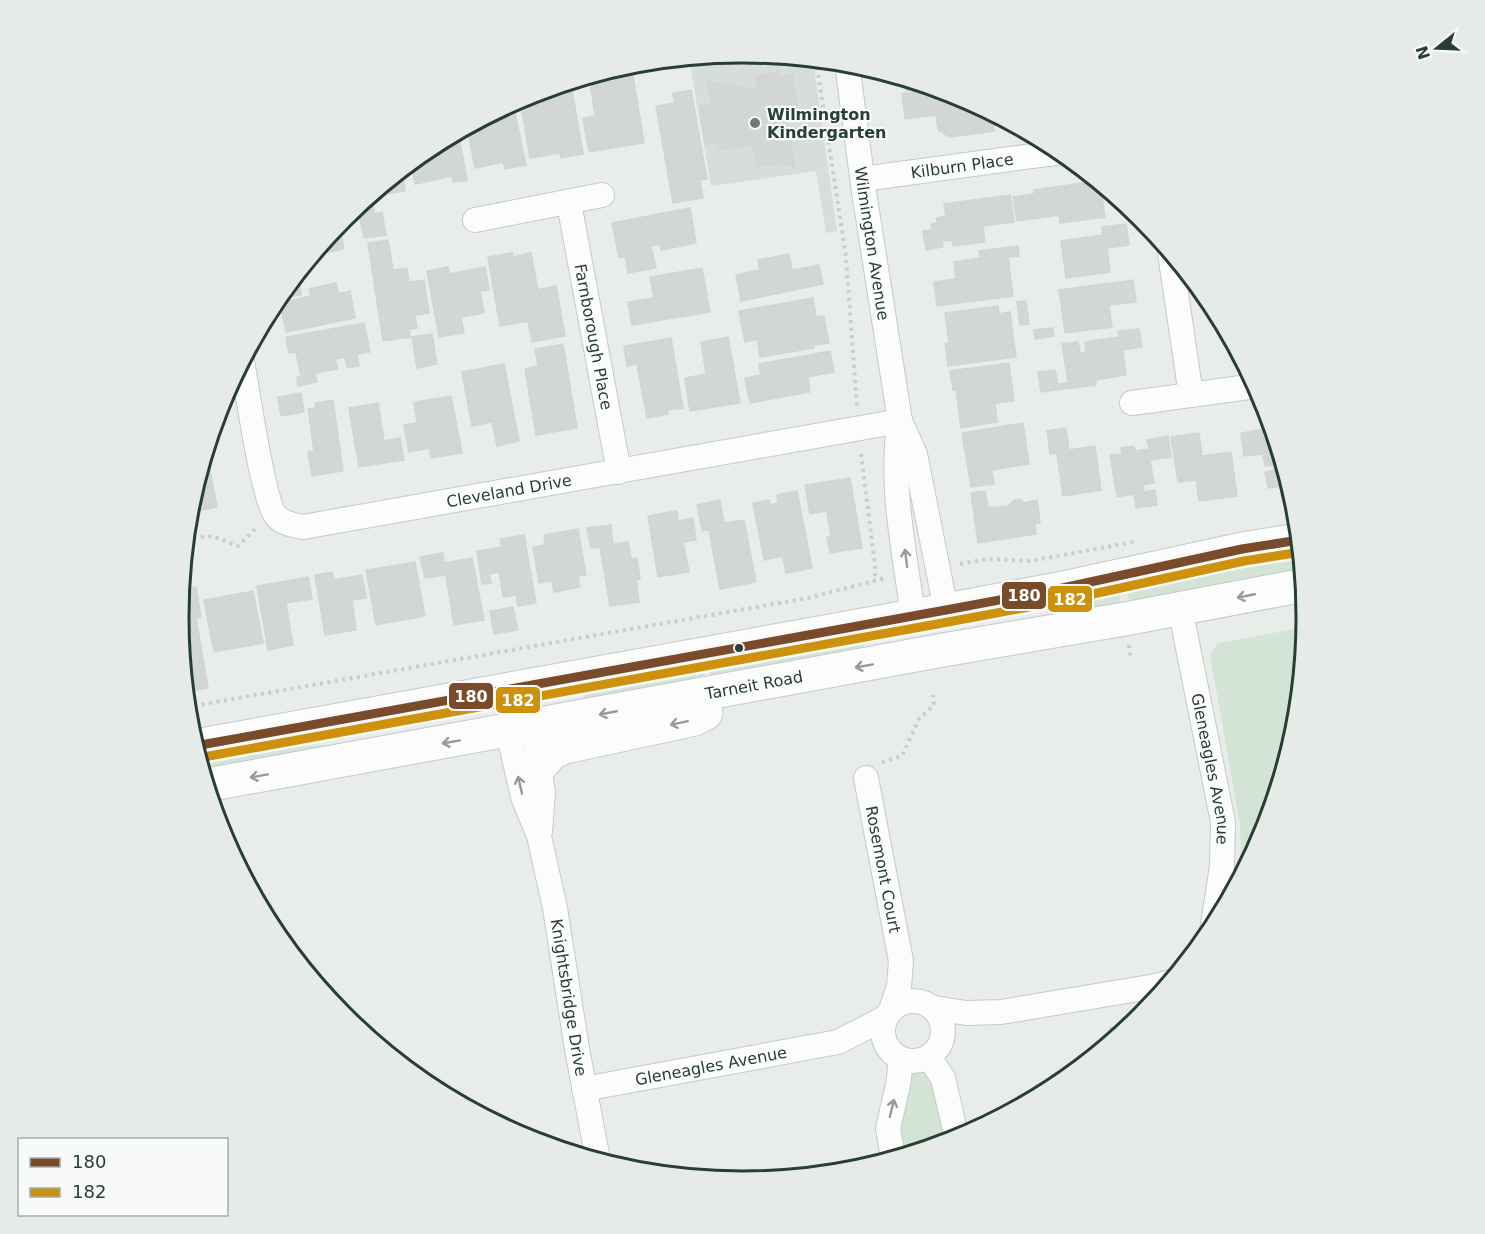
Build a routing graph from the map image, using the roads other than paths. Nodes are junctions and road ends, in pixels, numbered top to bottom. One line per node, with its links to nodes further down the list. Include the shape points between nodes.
1 (848, 74): 3 (street, Wilmington Avenue)
2 (1047, 154): 3 (street, Kilburn Place)
3 (863, 178): 12 (street, Wilmington Avenue)
4 (602, 195): 5 (street)
5 (569, 203): 6 (street); 13 (street, Farnborough Place)
6 (475, 220)
7 (1172, 268): 10 (street)
8 (245, 375): 13 (street, Cleveland Drive, via 273,511 292,525 315,526)
9 (1246, 387): 10 (street)
10 (1191, 395): 11 (street)
11 (1132, 403)
12 (900, 421): 13 (street, Cleveland Drive); 14 (street, Wilmington Avenue, via 915,454); 15 (street, Wilmington Avenue, via 896,440)
13 (619, 472)
14 (925, 499): 15 (street); 20 (street, Wilmington Avenue, via 938,567)
15 (899, 504): 19 (street, Wilmington Avenue, one-way to 15)
16 (1291, 541): 20 (main road, Tarneit Road, via 1058,589)
17 (1295, 587): 18 (main road, one-way to 18)
18 (1180, 608): 20 (main road, via 1094,625 1040,624); 29 (street, Gleneagles Avenue, via 1222,822 1222,866)
19 (913, 616): 20 (main road); 22 (main road)
20 (937, 633): 21 (main road, Tarneit Road, one-way to 21)
21 (749, 687): 23 (main road, Tarneit Road, one-way to 23); 25 (main road, one-way to 25, via 695,719 565,747 552,753)
22 (511, 689): 23 (main road); 24 (main road)
23 (520, 729): 25 (street, Knightsbridge Drive); 27 (main road, Tarneit Road, one-way to 27); 28 (street, Knightsbridge Drive, one-way to 23, via 523,797)
24 (203, 744)
25 (539, 768): 28 (street, Knightsbridge Drive, via 543,793)
26 (866, 777): 30 (street, Rosemont Court)
27 (214, 784)
28 (539, 836): 38 (street, Knightsbridge Drive, via 561,936)
29 (1216, 903)
30 (901, 961): 32 (street, Rosemont Court); 34 (street, Rosemont Court, via 899,986)
31 (1155, 986): 33 (street)
32 (930, 1006): 33 (street, via 966,1013); 34 (street, via 908,1000); 36 (street, via 943,1024 944,1034)
33 (1001, 1012): 36 (street)
34 (888, 1014): 35 (street, Gleneagles Avenue); 37 (street, via 883,1037)
35 (838, 1042): 37 (street, Gleneagles Avenue); 38 (street, Gleneagles Avenue)
36 (935, 1050): 37 (street, via 910,1061); 39 (street)
37 (897, 1056): 40 (street, one-way to 37, via 888,1128 898,1085)
38 (584, 1089): 41 (street, Knightsbridge Drive)
39 (955, 1129)
40 (892, 1150)
41 (596, 1151)

